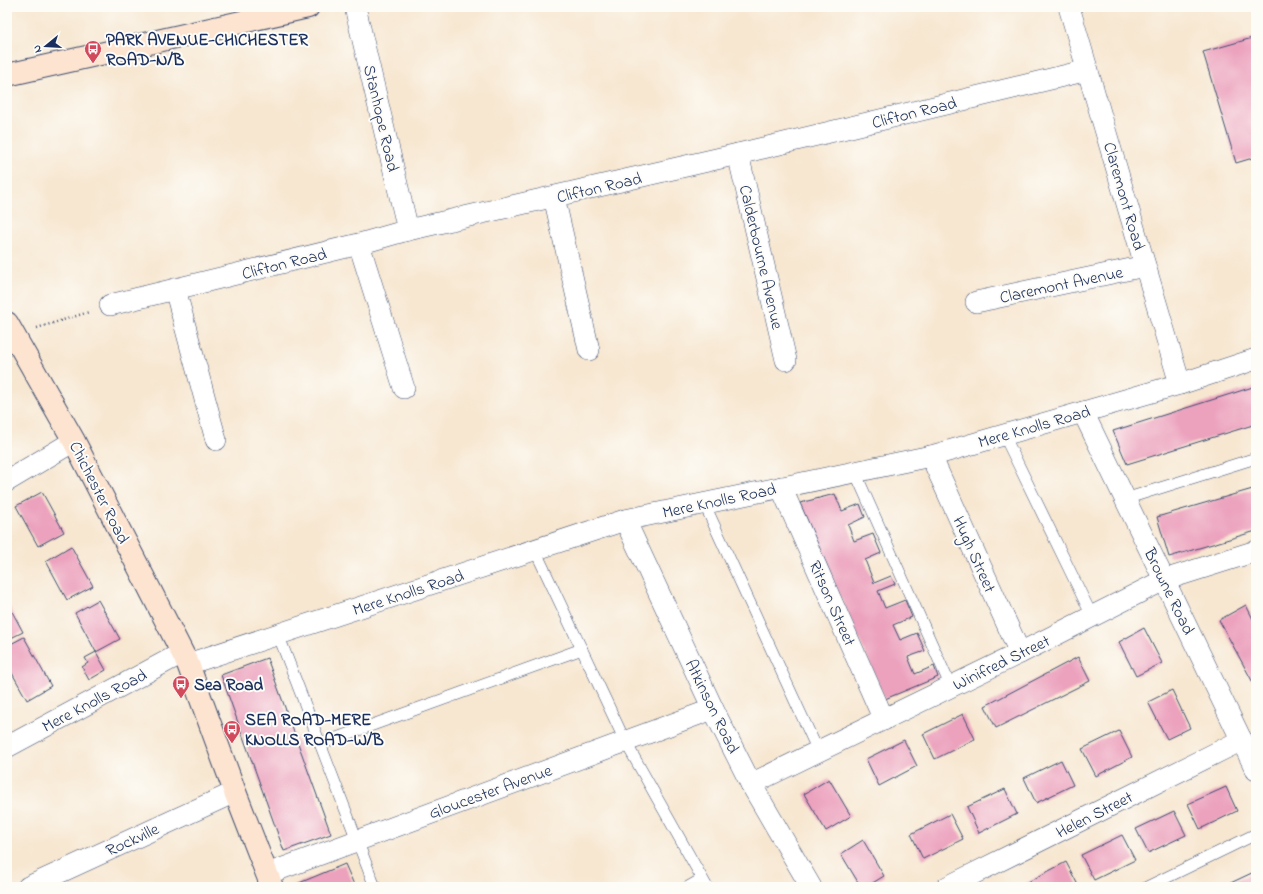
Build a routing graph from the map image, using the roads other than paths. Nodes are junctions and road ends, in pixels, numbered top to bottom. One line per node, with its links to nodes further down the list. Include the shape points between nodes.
1 (308, 7): 5 (street)
2 (355, 7): 8 (street, Stanhope Road)
3 (1069, 7): 4 (street, Claremont Road)
4 (1088, 70): 6 (street, Clifton Road); 10 (street, Claremont Road)
5 (7, 75)
6 (738, 154): 7 (street, Clifton Road); 17 (street, Calderbourne Avenue)
7 (554, 197): 8 (street, Clifton Road); 15 (street)
8 (408, 230): 9 (street, Clifton Road)
9 (359, 244): 11 (street, Clifton Road); 19 (street)
10 (1145, 266): 12 (street, Claremont Avenue); 18 (street, Claremont Road)
11 (175, 289): 13 (street, Clifton Road); 22 (street)
12 (976, 302)
13 (110, 305)
14 (7, 323): 23 (street, Chichester Road)
15 (589, 350)
16 (1256, 359): 18 (street, Mere Knolls Road)
17 (786, 360)
18 (1180, 384): 20 (street, Mere Knolls Road)
19 (404, 388)
20 (1083, 412): 21 (street, Mere Knolls Road); 29 (street, Browne Road)
21 (1004, 435): 24 (street, Mere Knolls Road); 35 (lane)
22 (216, 440)
23 (74, 441): 27 (street); 39 (street, Chichester Road)
24 (931, 456): 26 (street, Mere Knolls Road); 38 (street, Hugh Street)
25 (1256, 458): 29 (lane)
26 (855, 472): 28 (street, Mere Knolls Road); 40 (lane)
27 (7, 481)
28 (781, 487): 30 (street, Mere Knolls Road); 42 (street, Ritson Street)
29 (1125, 499): 34 (street, Browne Road)
30 (704, 503): 31 (street, Mere Knolls Road); 47 (lane)
31 (625, 520): 32 (street, Mere Knolls Road); 41 (street, Atkinson Road)
32 (535, 550): 36 (street, Mere Knolls Road); 37 (lane)
33 (1256, 551): 34 (street, Winifred Street)
34 (1164, 580): 35 (street, Winifred Street); 43 (street, Browne Road)
35 (1092, 616): 38 (street, Winifred Street)
36 (278, 634): 39 (street, Mere Knolls Road); 45 (lane)
37 (582, 649): 44 (lane); 45 (lane)
38 (1020, 653): 40 (street, Winifred Street)
39 (185, 659): 46 (street, Mere Knolls Road); 50 (street)
40 (951, 687): 42 (street, Winifred Street)
41 (713, 709): 44 (street, Gloucester Avenue); 49 (street, Atkinson Road)
42 (884, 720): 47 (street, Winifred Street)
43 (1242, 740): 48 (street, Browne Road); 59 (street, Helen Street)
44 (625, 741): 52 (street, Gloucester Avenue); 54 (lane)
45 (320, 744): 52 (lane)
46 (7, 747)
47 (818, 751): 49 (street, Winifred Street)
48 (1256, 770)
49 (751, 784): 58 (street, Atkinson Road)
50 (235, 792): 53 (street); 55 (street, Rockville)
51 (1256, 834): 60 (lane)
52 (356, 840): 53 (street, Gloucester Avenue); 56 (lane)
53 (270, 880)
54 (704, 883): 57 (lane)
55 (28, 887)
56 (375, 887)
57 (688, 887)
58 (811, 887)
59 (947, 887)
60 (1147, 887)

